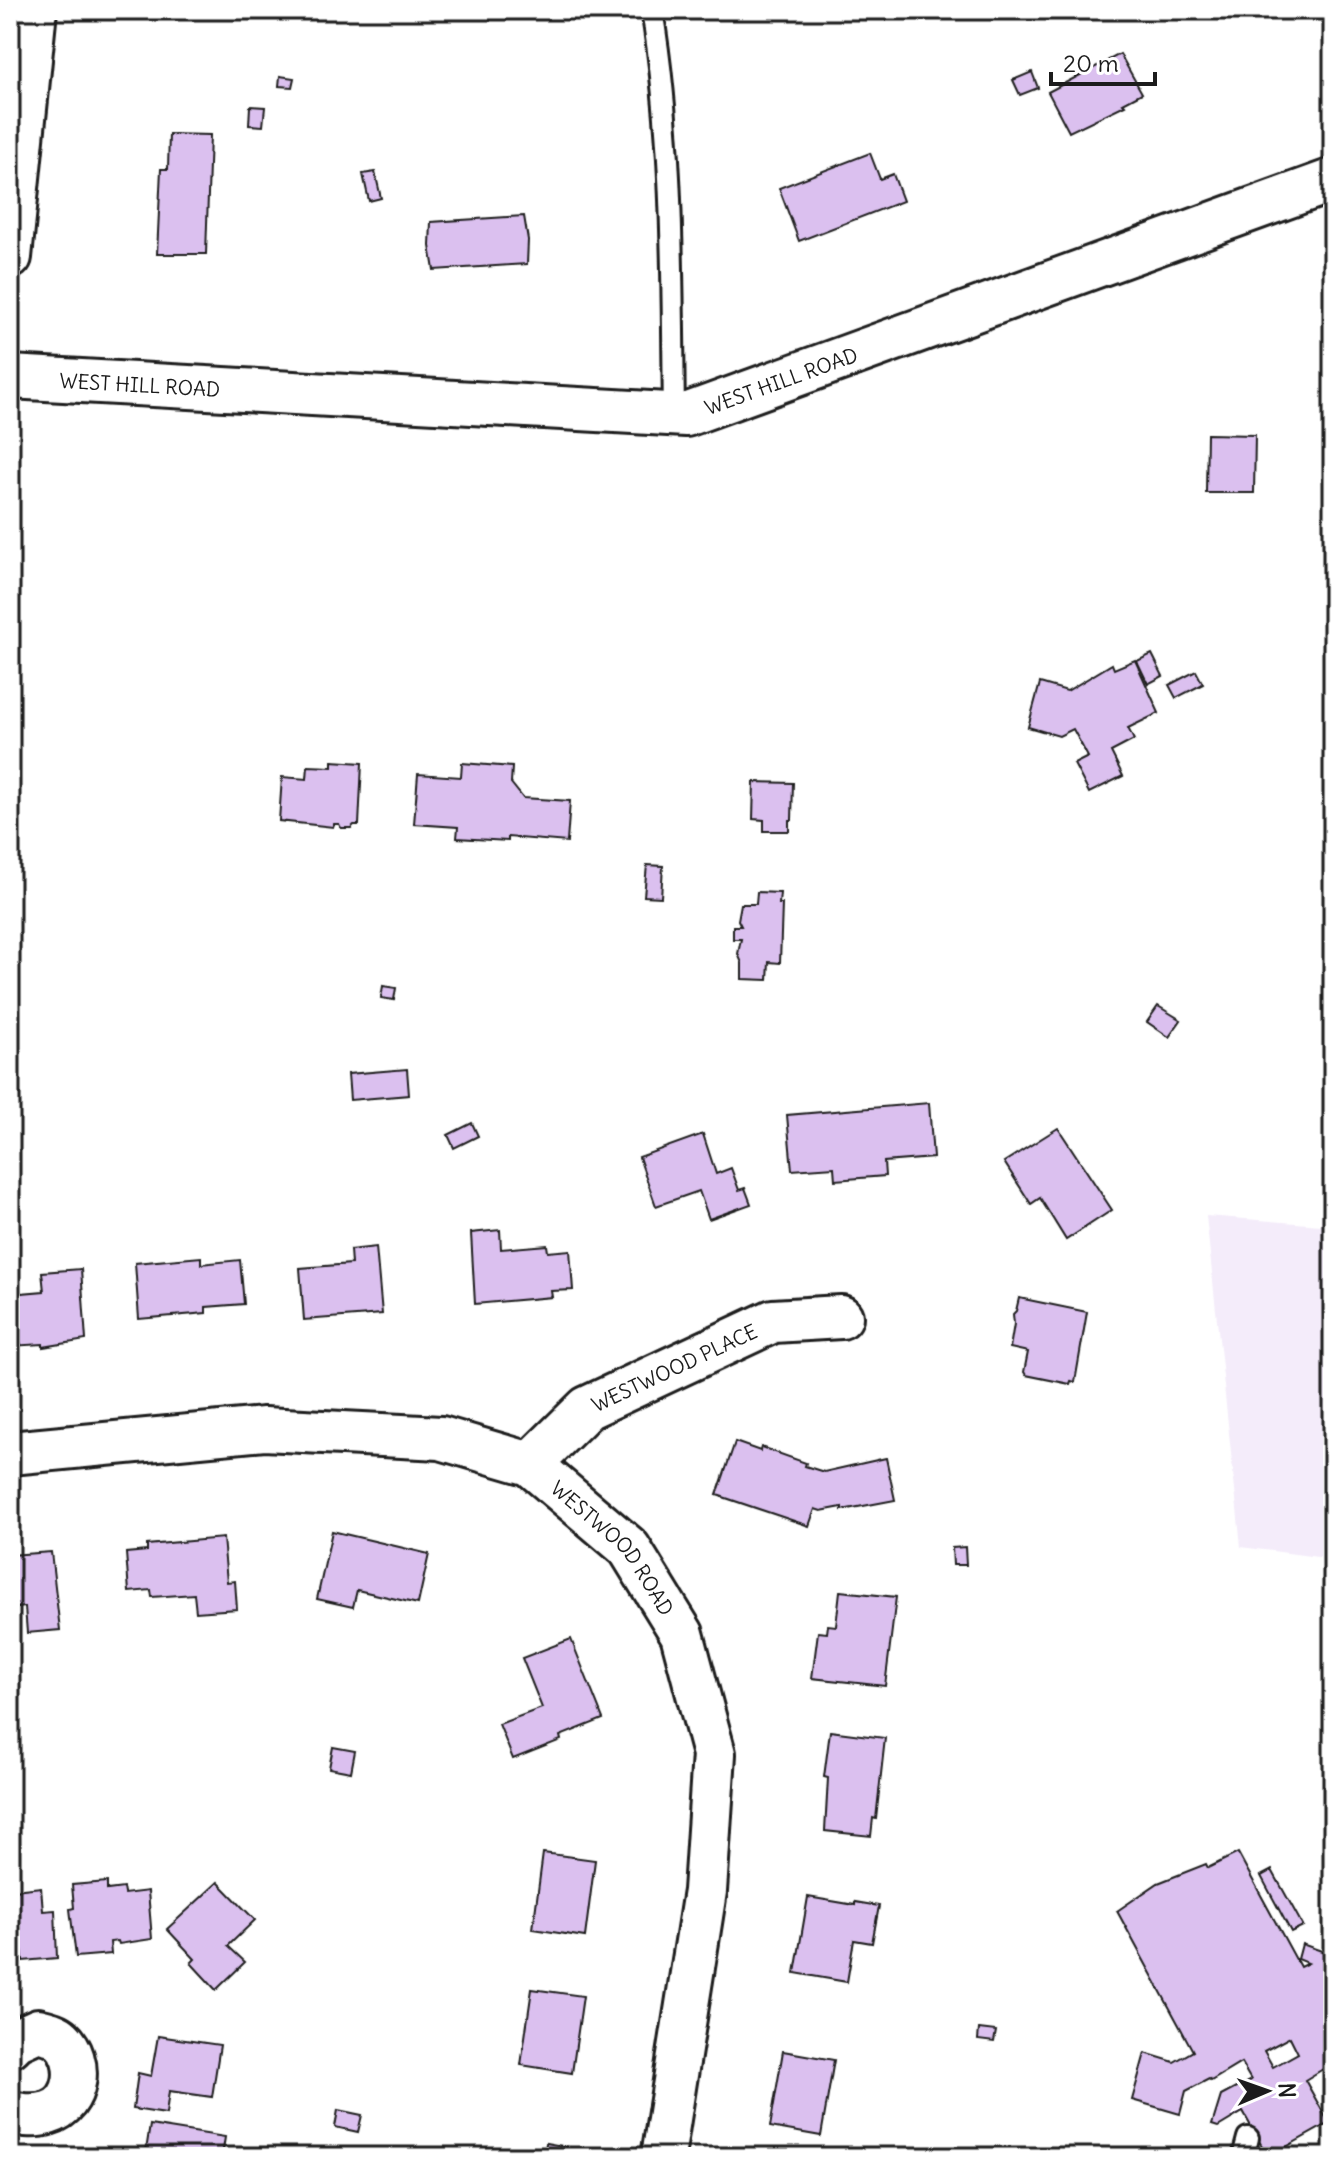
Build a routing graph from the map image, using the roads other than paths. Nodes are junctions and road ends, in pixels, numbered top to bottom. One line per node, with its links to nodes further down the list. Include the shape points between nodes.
1 (35, 10): 4 (street)
2 (652, 10): 6 (lane, via 663,71)
3 (1333, 180): 6 (street, WEST HILL ROAD, via 686,415)
4 (10, 257)
5 (10, 377): 6 (street, WEST HILL ROAD)
6 (674, 414)
7 (841, 1317): 9 (street, WESTWOOD PLACE, via 773,1321 587,1408)
8 (10, 1453): 9 (street, WESTWOOD ROAD, via 264,1429 441,1438)
9 (530, 1464): 12 (street, WESTWOOD ROAD, via 629,1548 682,1634 714,1754 705,1891)
10 (10, 2046): 11 (street, via 38,2030 60,2038 72,2055 76,2075 68,2099 51,2113)
11 (10, 2113)
12 (663, 2157)

